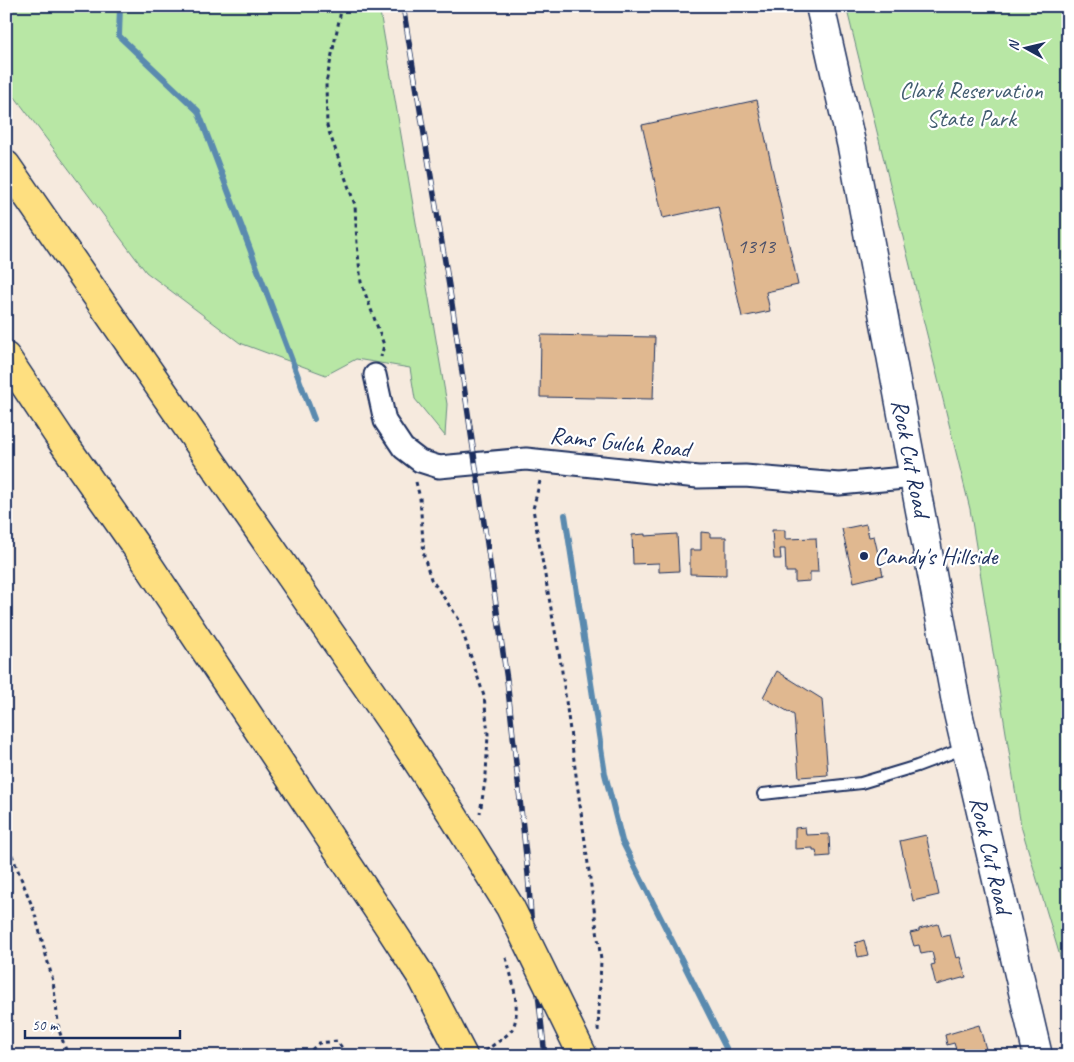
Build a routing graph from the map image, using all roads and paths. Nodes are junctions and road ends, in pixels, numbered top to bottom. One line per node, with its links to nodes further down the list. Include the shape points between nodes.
1 (342, 6): 5 (path, via 326,83 327,126 355,206 361,282 384,346)
2 (820, 6): 7 (street, Rock Cut Road, via 852,147)
3 (6, 165): 19 (highway, bridge, via 452,814 510,907)
4 (6, 357): 15 (highway, via 135,545)
5 (375, 375): 6 (street, Rams Gulch Road, via 385,421 403,448 420,461 439,467 526,459)
6 (544, 461): 7 (street, Rams Gulch Road, via 698,477 745,476 839,484); 14 (path, via 533,509 561,664 601,960)
7 (915, 477): 9 (street, Rock Cut Road)
8 (416, 480): 11 (path, via 424,557 431,579 458,618 484,696 488,734 486,775)
9 (966, 748): 10 (lane, via 860,783); 20 (street, Rock Cut Road)
10 (762, 794)
11 (478, 822)
12 (6, 840): 16 (path, via 34,910)
13 (502, 947): 15 (path, via 516,994 515,1024 510,1032)
14 (598, 1032)
15 (473, 1054)
16 (68, 1056)
17 (309, 1056): 18 (path, via 308,1053 319,1043 337,1041)
18 (348, 1056)
19 (583, 1056)
20 (1038, 1056)

